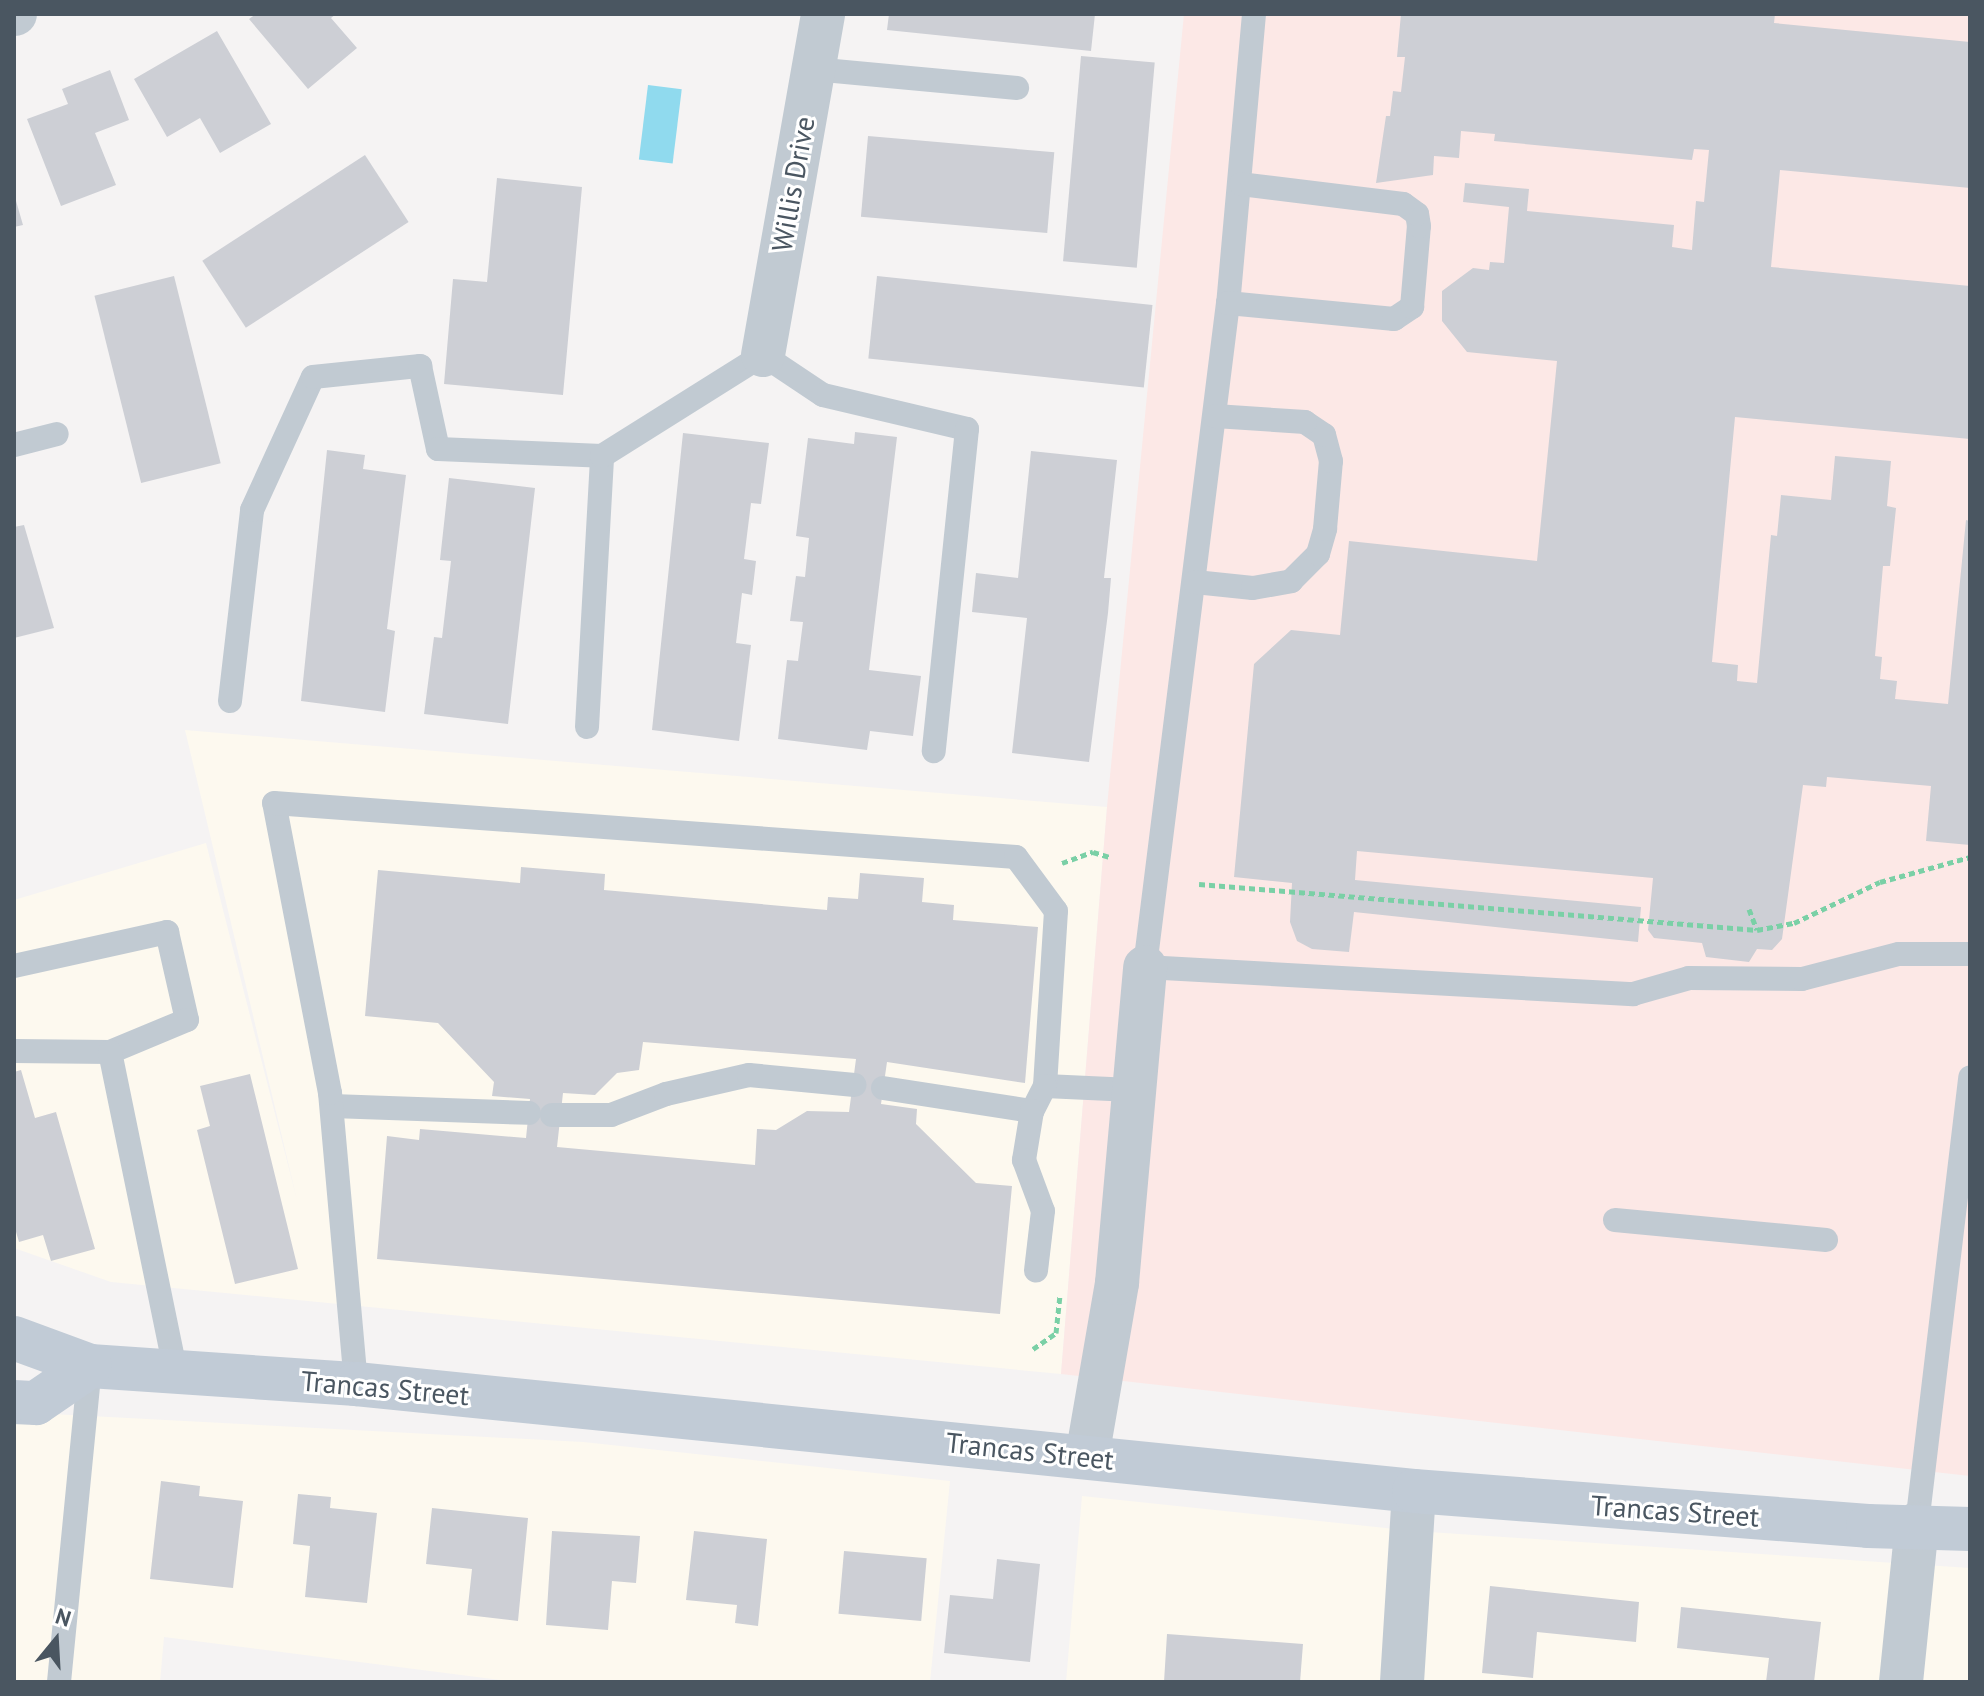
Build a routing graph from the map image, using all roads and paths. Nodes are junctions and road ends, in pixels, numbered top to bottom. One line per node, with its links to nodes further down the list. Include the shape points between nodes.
1 (823, 14): 3 (street, Willis Drive)
2 (1254, 14): 5 (lane)
3 (813, 69): 4 (lane); 7 (street, Willis Drive)
4 (1017, 88)
5 (1241, 184): 6 (lane); 6 (lane, via 1403,204 1417,214 1412,307 1394,319)
6 (1228, 303): 8 (lane)
7 (763, 355): 11 (lane); 15 (lane, via 823,395 967,429)
8 (1215, 416): 12 (lane); 12 (lane, via 1305,422 1324,435 1331,461 1325,529 1318,554 1291,581 1253,588)
9 (57, 434): 10 (lane)
10 (14, 445)
11 (602, 456): 13 (lane, via 438,449 420,366 313,377 252,510); 14 (lane)
12 (1195, 582): 24 (lane)
13 (230, 701)
14 (587, 727)
15 (934, 751)
16 (1109, 857): 18 (path, via 1093,852)
17 (1970, 857): 21 (path, via 1880,882 1794,923)
18 (1062, 863)
19 (1199, 884): 21 (path)
20 (1749, 909): 21 (path)
21 (1757, 930)
22 (1970, 954): 24 (lane, via 1899,954 1802,979 1689,978 1633,994)
23 (14, 966): 26 (lane, via 167,932 187,1020)
24 (1145, 967): 31 (street)
25 (14, 1051): 26 (lane)
26 (110, 1052): 39 (lane)
27 (1970, 1077): 44 (lane)
28 (855, 1085): 32 (lane, via 749,1075 695,1085 611,1115)
29 (1045, 1086): 31 (lane); 32 (lane, via 1056,911 1016,857 274,803); 33 (lane)
30 (883, 1088): 33 (lane)
31 (1132, 1090): 42 (street, via 1117,1283)
32 (332, 1106): 40 (lane)
33 (1032, 1111): 36 (lane, via 1024,1160 1043,1211)
34 (1615, 1220): 35 (lane)
35 (1826, 1240)
36 (1036, 1271)
37 (14, 1338): 38 (main road, Trancas Street)
38 (90, 1366): 39 (main road, Trancas Street); 41 (main road, via 36,1403); 46 (lane)
39 (176, 1374): 40 (main road, Trancas Street)
40 (356, 1384): 42 (main road, Trancas Street)
41 (14, 1402)
42 (1087, 1457): 43 (main road, Trancas Street)
43 (1414, 1491): 44 (main road, Trancas Street, via 1868,1526); 47 (street)
44 (1917, 1524): 45 (main road, Trancas Street); 48 (street)
45 (1970, 1529)
46 (59, 1682)
47 (1402, 1682)
48 (1901, 1682)

